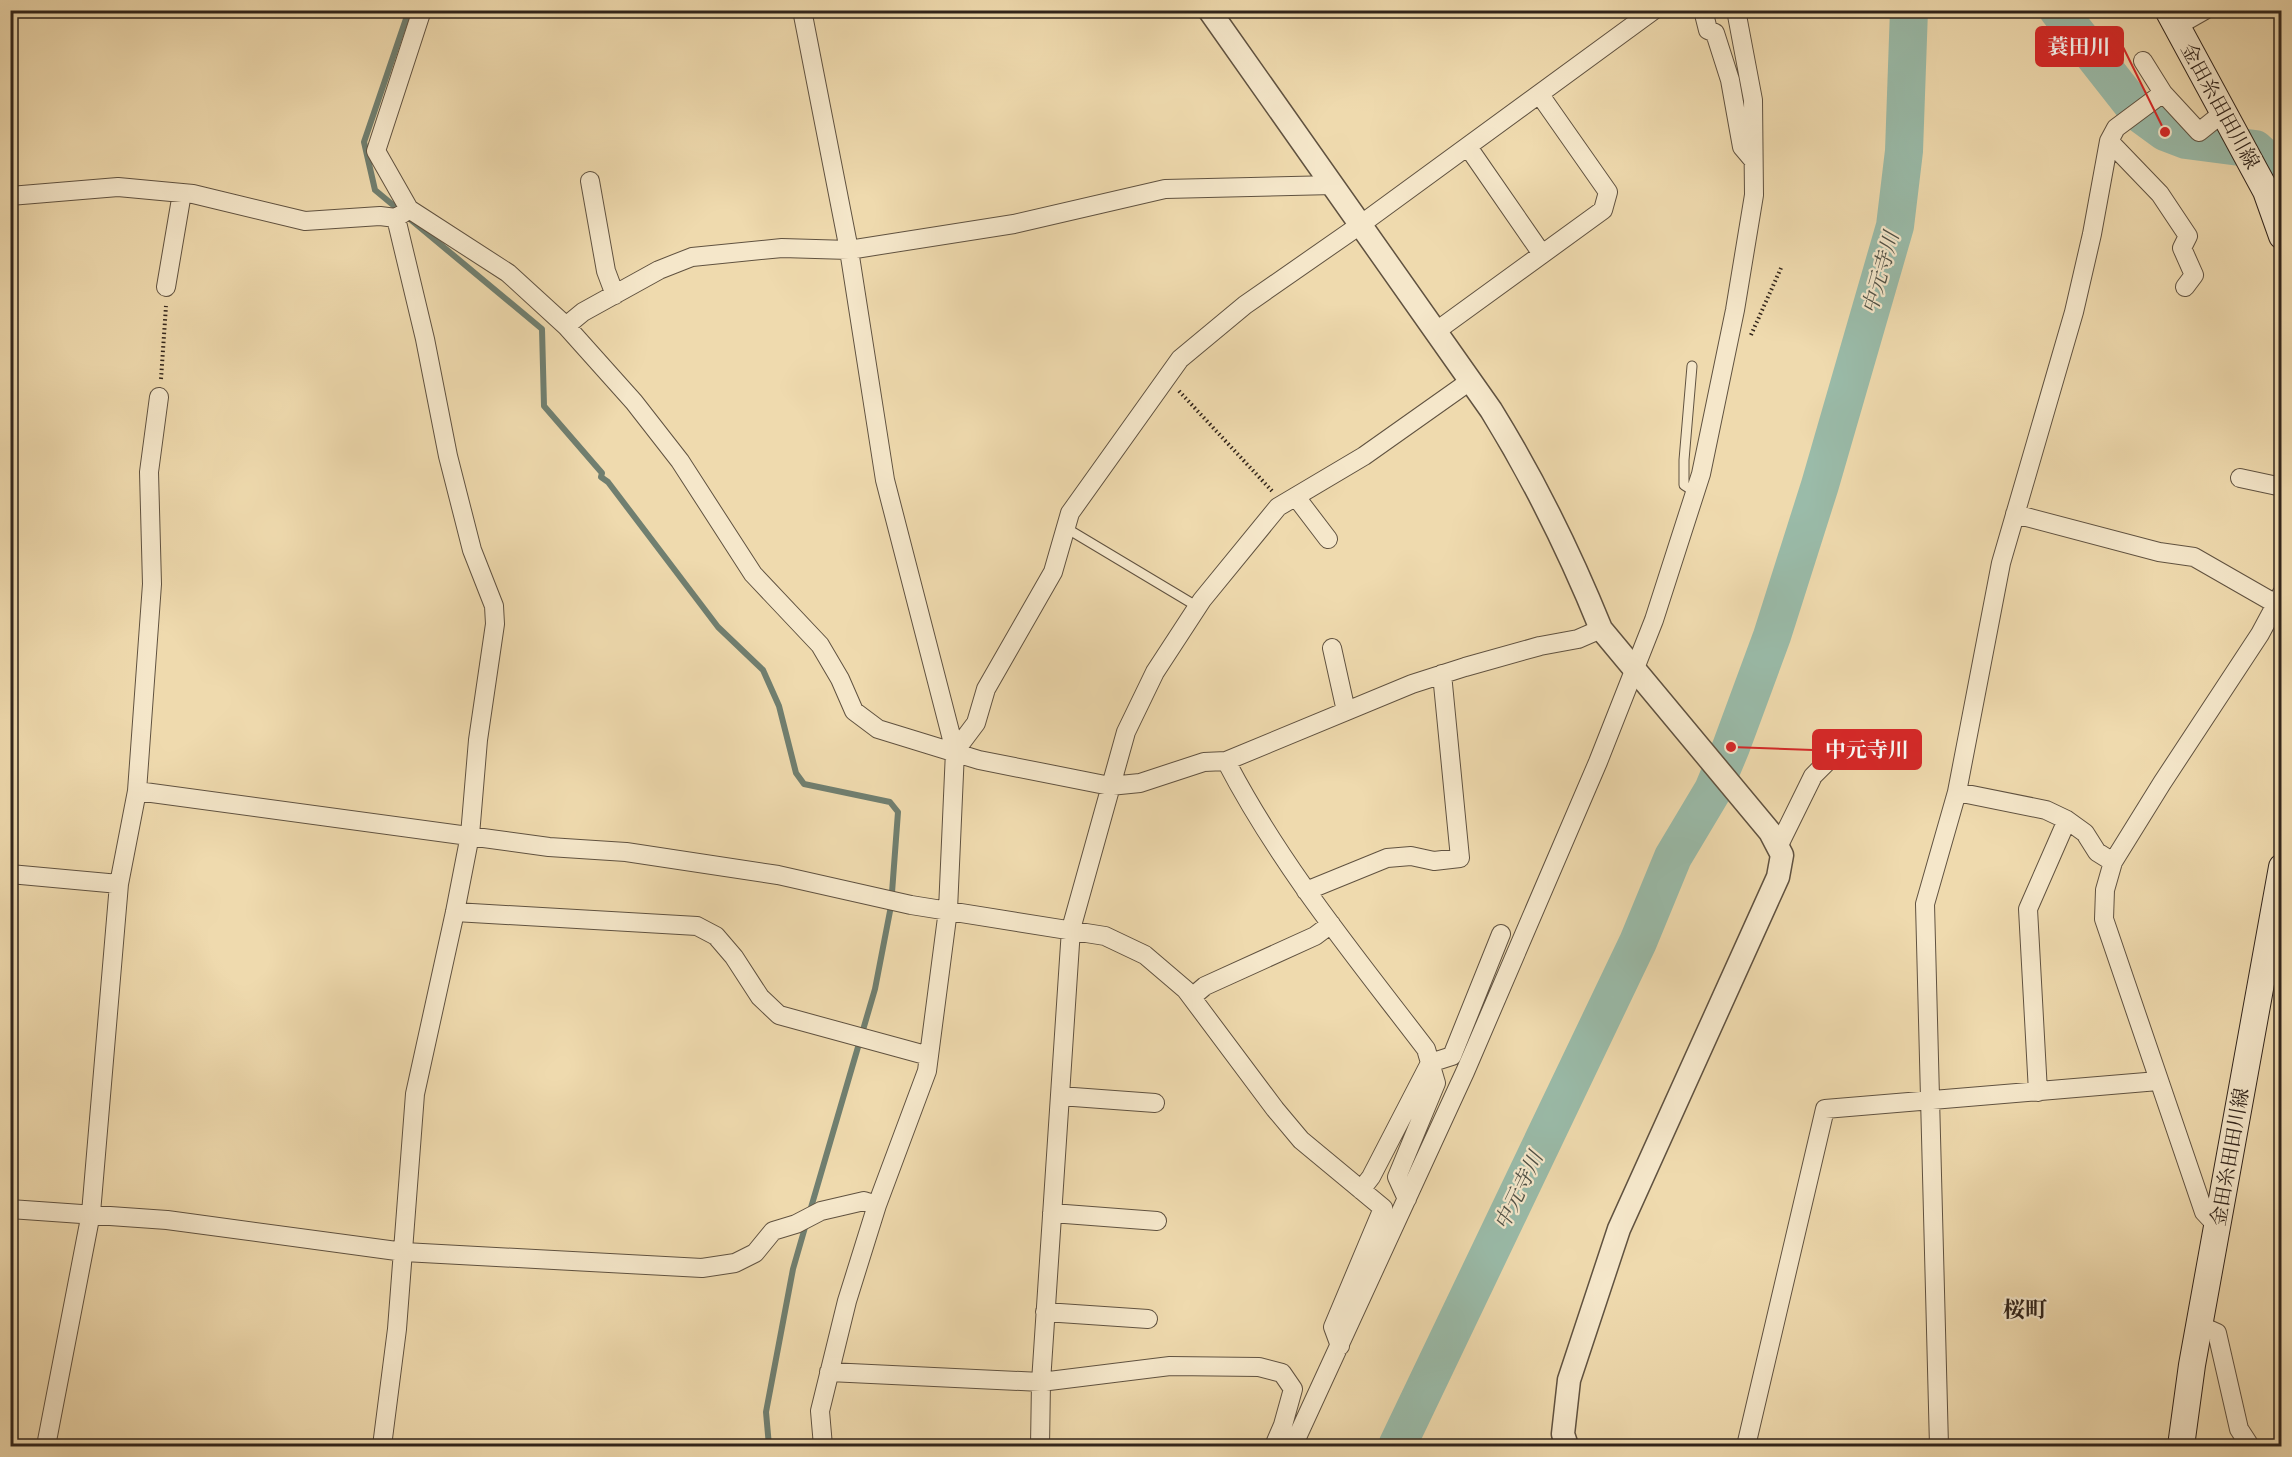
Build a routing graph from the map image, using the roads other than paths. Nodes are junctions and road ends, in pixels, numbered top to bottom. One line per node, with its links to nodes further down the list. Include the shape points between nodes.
1 (422, 10): 23 (street, via 376,151)
2 (802, 10): 26 (street)
3 (1209, 10): 19 (street)
4 (1654, 10): 13 (street)
5 (1703, 10): 10 (street, via 1708,30)
6 (1713, 10): 10 (street)
7 (1736, 10): 17 (street, via 1753,100)
8 (2205, 10): 9 (street)
9 (2172, 18): 14 (main road, 金田糸田田川線)
10 (1714, 33): 17 (street, via 1730,80 1742,147)
11 (2144, 61): 12 (street)
12 (2163, 93): 14 (street, via 2199,132); 15 (street, via 2116,128)
13 (1540, 95): 16 (street); 27 (street, via 1608,192 1603,210)
14 (2224, 112): 20 (main road, 金田糸田田川線)
15 (2109, 141): 29 (street, via 2160,194 2188,237 2182,248 2193,275); 40 (street, via 2074,312)
16 (1468, 147): 24 (street); 27 (street)
17 (1754, 162): 38 (street, via 1754,195 1742,276)
18 (590, 181): 30 (street, via 606,271)
19 (1334, 186): 24 (street); 26 (street, via 1165,189 1014,224)
20 (2274, 191): 25 (main road, 金田糸田田川線)
21 (182, 193): 22 (street, via 118,187); 23 (street, via 304,221); 28 (street)
22 (10, 196)
23 (403, 213): 31 (street, via 508,273); 57 (street, via 448,456 471,550 494,606)
24 (1360, 225): 32 (street); 41 (street, via 1245,304 1180,359 1070,513)
25 (2282, 236)
26 (849, 250): 30 (street, via 782,249 692,258 659,270); 50 (street, via 885,480)
27 (1542, 254): 32 (street)
28 (166, 287)
29 (2185, 287)
30 (615, 295): 31 (street, via 583,312)
31 (567, 326): 50 (street, via 680,462 753,574 820,645 855,711 878,729)
32 (1435, 332): 34 (street)
33 (1692, 366): 38 (lane, via 1684,485)
34 (1470, 381): 39 (street, via 1364,456); 45 (street, via 1515,450)
35 (159, 397): 54 (street, via 149,472 152,584)
36 (2240, 478): 37 (street)
37 (2282, 487)
38 (1695, 492): 48 (street)
39 (1290, 500): 42 (street); 44 (street, via 1278,507)
40 (2015, 514): 43 (street, via 2159,552 2194,557); 55 (street, via 2001,563)
41 (1066, 528): 44 (lane); 50 (street, via 1053,573 986,689 976,723)
42 (1328, 539)
43 (2279, 598): 59 (street, via 2260,634)
44 (1198, 607): 53 (street, via 1155,672 1126,732)
45 (1601, 629): 47 (street, via 1578,639); 48 (street)
46 (1332, 648): 49 (street)
47 (1442, 674): 49 (street); 63 (street, via 1460,858 1387,858)
48 (1640, 674): 58 (street); 78 (street)
49 (1346, 711): 52 (street)
50 (955, 751): 53 (street, via 979,760); 64 (street)
51 (1836, 753): 58 (street, via 1813,776)
52 (1226, 761): 53 (street, via 1204,762 1140,783); 63 (street)
53 (1110, 786): 67 (street)
54 (137, 791): 57 (street); 62 (street)
55 (1957, 792): 56 (street, via 2046,810); 75 (street, via 1925,904)
56 (2067, 820): 59 (street, via 2085,833 2097,852); 73 (street, via 2028,909)
57 (470, 836): 64 (street, via 626,852 778,874); 65 (street)
58 (1774, 840): 98 (street, via 1782,855 1778,877 1619,1229 1569,1380 1563,1434)
59 (2113, 862): 72 (street, via 2105,890 2103,919)
60 (2282, 867): 84 (main road, 金田糸田田川線)
61 (10, 874): 62 (street)
62 (119, 884): 82 (street)
63 (1306, 891): 66 (street)
64 (948, 910): 67 (street); 70 (street)
65 (455, 912): 70 (street, via 697,926 716,936 760,997 779,1015); 85 (street, via 415,1094)
66 (1331, 924): 69 (street, via 1315,936 1205,986); 71 (street, via 1426,1049)
67 (1071, 929): 69 (street, via 1105,936 1145,955); 74 (street)
68 (1501, 934): 71 (street, via 1452,1056)
69 (1192, 997): 77 (street, via 1301,1140)
70 (929, 1056): 79 (street, via 927,1071)
71 (1430, 1063): 77 (street, via 1371,1178); 78 (street, via 1436,1083 1397,1177)
72 (2158, 1081): 73 (street); 84 (street, via 2204,1212)
73 (2038, 1092): 75 (street)
74 (1060, 1096): 76 (street); 81 (street)
75 (1929, 1101): 99 (street, via 1825,1108); 100 (street)
76 (1155, 1103)
77 (1361, 1190): 89 (street, via 1383,1208 1333,1327)
78 (1407, 1199): 89 (street)
79 (877, 1205): 85 (street, via 864,1201 821,1211 773,1231 755,1253 735,1263 702,1268); 90 (street)
80 (10, 1209): 82 (street)
81 (1052, 1213): 83 (street); 86 (street)
82 (91, 1214): 85 (street, via 166,1220); 92 (street)
83 (1157, 1221)
84 (2218, 1227): 88 (main road, 金田糸田田川線)
85 (404, 1252): 93 (street)
86 (1045, 1312): 87 (street); 91 (street)
87 (1148, 1319)
88 (2199, 1325): 101 (main road, 金田糸田田川線); 102 (street, via 2217,1333 2239,1429)
89 (1340, 1346): 97 (street)
90 (829, 1372): 91 (street); 94 (street, via 820,1411)
91 (1041, 1382): 95 (street); 96 (street, via 1170,1366 1260,1367 1282,1373 1293,1389)
92 (46, 1446)
93 (382, 1446)
94 (823, 1446)
95 (1040, 1446)
96 (1274, 1446)
97 (1293, 1446)
98 (1567, 1446)
99 (1746, 1446)
100 (1939, 1446)
101 (2181, 1446)
102 (2250, 1446)

